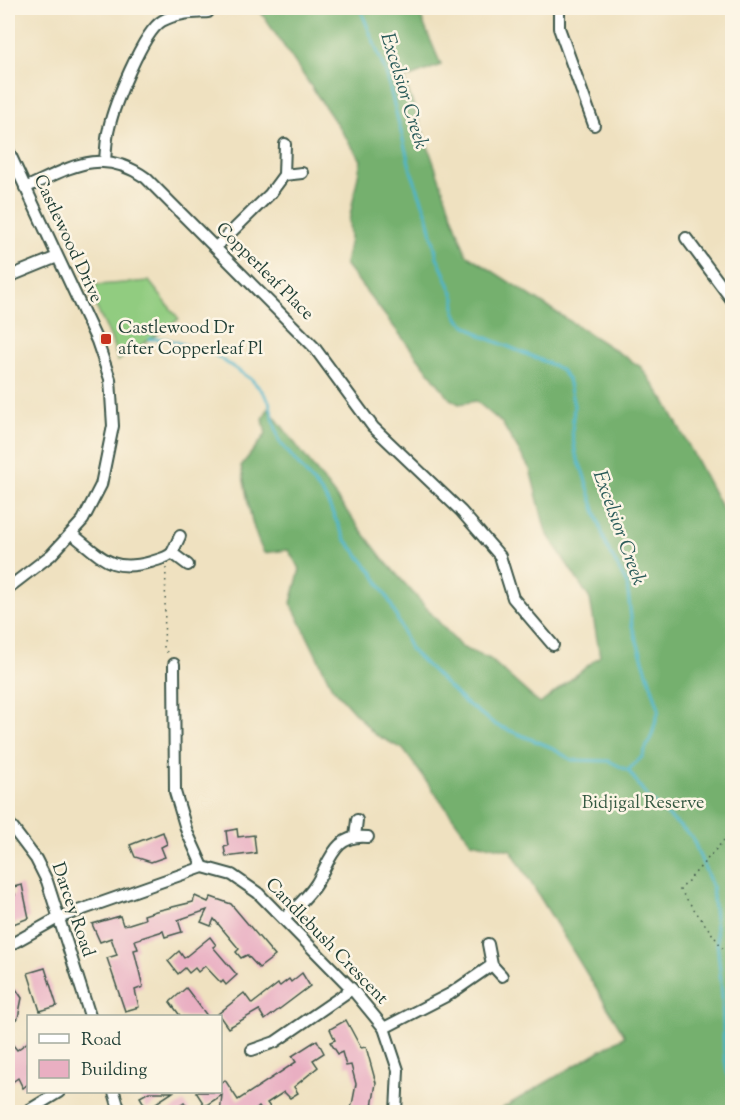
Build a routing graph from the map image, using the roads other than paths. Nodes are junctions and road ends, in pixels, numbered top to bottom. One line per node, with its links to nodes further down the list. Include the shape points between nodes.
1 (559, 8): 3 (street, via 559,28)
2 (208, 12): 6 (street, via 163,20 147,35 109,127)
3 (594, 125)
4 (285, 144): 8 (street)
5 (8, 150): 9 (street, Castlewood Drive)
6 (105, 161): 9 (street, Copperleaf Place, via 79,164); 11 (street, Copperleaf Place, via 133,169 146,178)
7 (302, 173): 8 (street)
8 (284, 175): 11 (street)
9 (25, 188): 12 (street, Castlewood Drive)
10 (686, 238): 14 (street)
11 (216, 247): 20 (street, Copperleaf Place, via 314,347 373,428 441,489 500,556 513,598)
12 (57, 257): 13 (street); 15 (street, Castlewood Drive, via 97,341 110,379 112,402 112,443 101,485)
13 (8, 277)
14 (732, 300)
15 (72, 534): 17 (street, via 113,565 133,567); 19 (street, Castlewood Drive)
16 (180, 536): 17 (street)
17 (169, 556): 18 (street)
18 (188, 565)
19 (8, 588)
20 (553, 645)
21 (174, 664): 26 (street, via 175,792)
22 (357, 820): 24 (street)
23 (8, 822): 27 (street, Darcey Road, via 36,859)
24 (355, 837): 25 (street); 28 (street, via 329,855 317,882)
25 (369, 837)
26 (203, 867): 27 (street); 28 (street, Candlebush Crescent, via 242,881)
27 (58, 918): 30 (street); 34 (street, Darcey Road)
28 (284, 919): 33 (street, Candlebush Crescent)
29 (488, 944): 31 (street)
30 (8, 946)
31 (492, 965): 32 (street); 35 (street, via 450,994)
32 (502, 976)
33 (352, 989): 35 (street, Candlebush Crescent); 36 (street, via 275,1042)
34 (89, 1015)
35 (384, 1028): 41 (street, Candlebush Crescent, via 398,1070)
36 (252, 1050)
37 (56, 1093): 39 (street)
38 (114, 1093): 40 (street)
39 (26, 1113)
40 (120, 1113)
41 (396, 1113)

